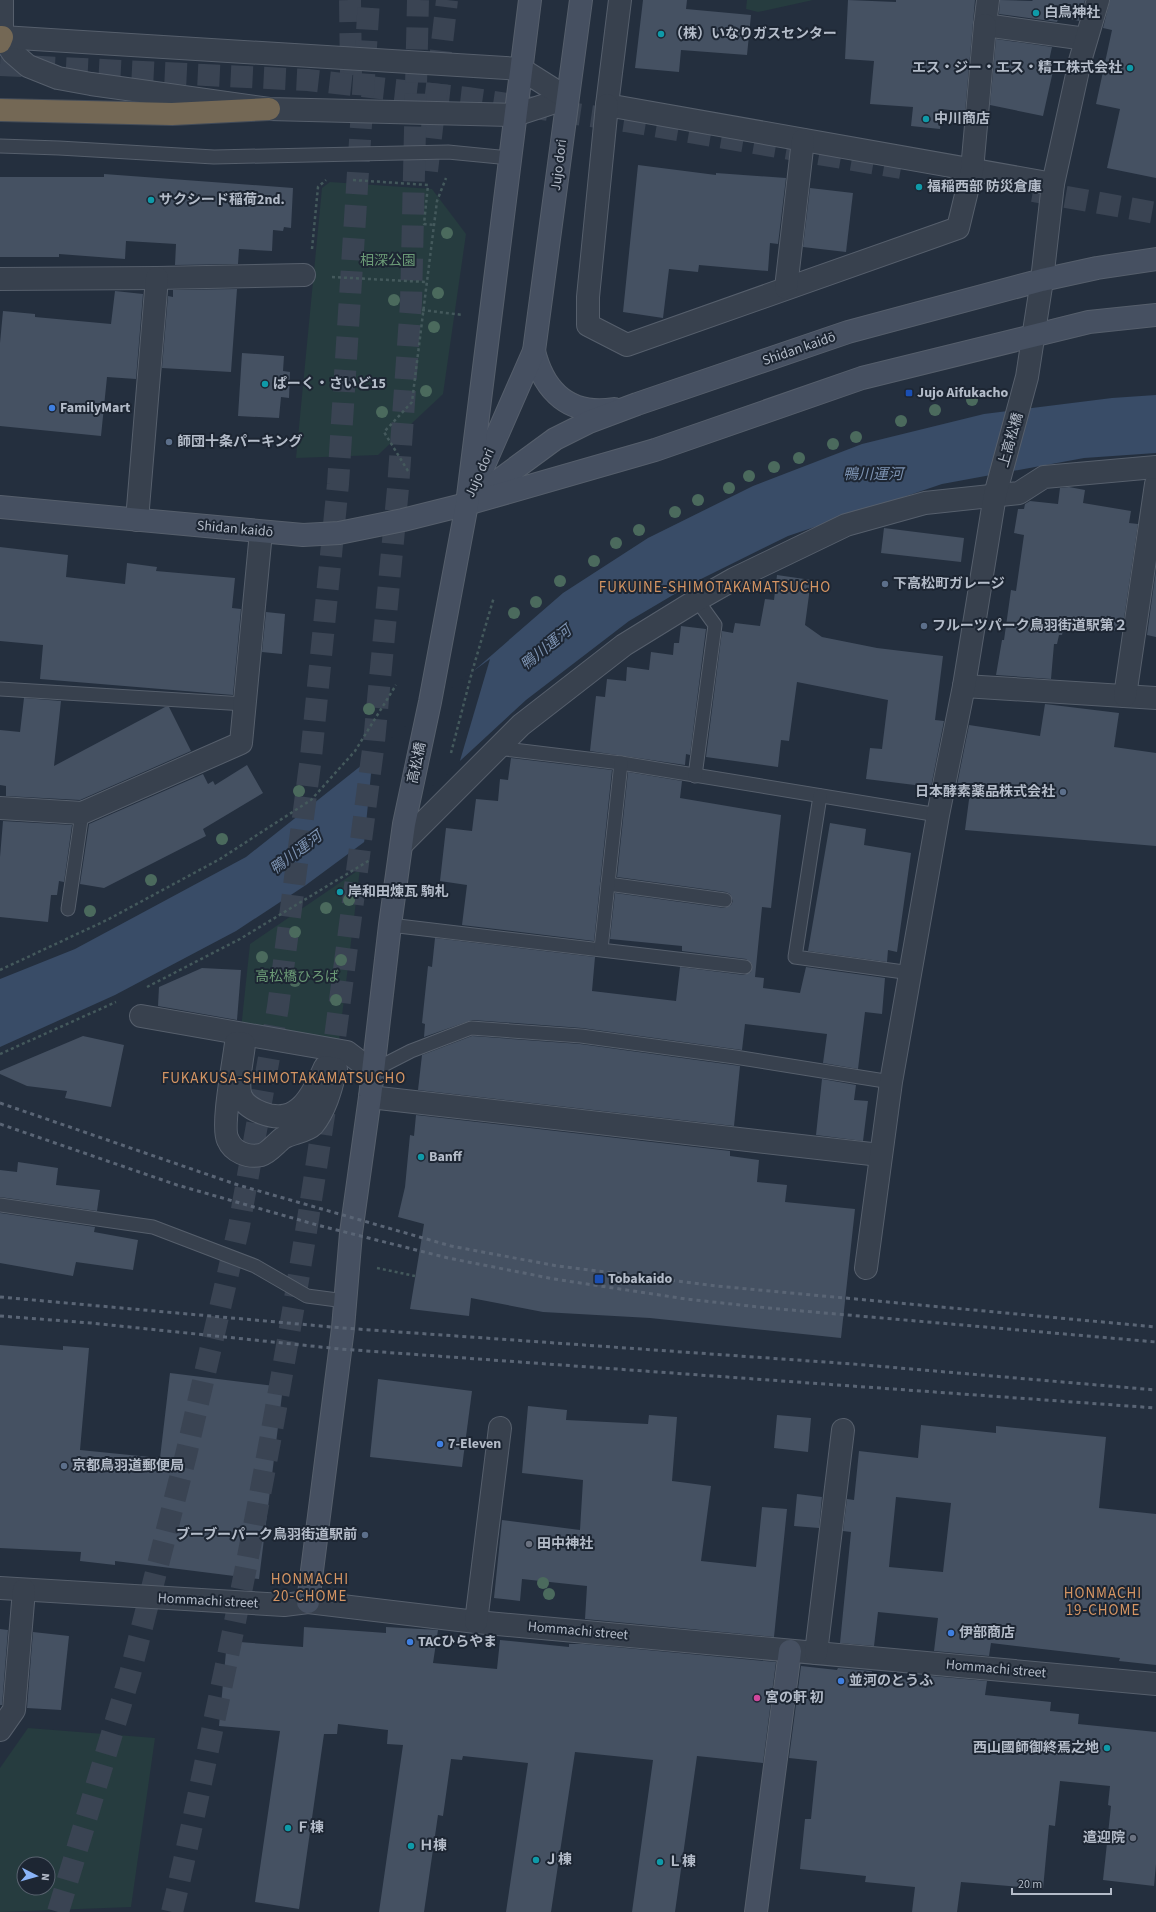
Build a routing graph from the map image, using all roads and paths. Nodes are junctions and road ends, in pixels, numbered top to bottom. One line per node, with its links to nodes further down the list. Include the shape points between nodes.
1 (2, 0): 8 (street)
2 (530, 0): 10 (street, Jujo dori)
3 (581, 0): 11 (street, Jujo dori)
4 (620, 0): 12 (street)
5 (988, 0): 7 (street)
6 (1098, 0): 9 (street, 上高松橋)
7 (985, 25): 9 (street); 19 (street)
8 (1, 39): 10 (street); 13 (street, via 28,66 58,78)
9 (1086, 39): 23 (street, 上高松橋)
10 (521, 69): 11 (street); 15 (street, Jujo dori)
11 (568, 98): 15 (street); 38 (street, Jujo dori)
12 (607, 105): 16 (street); 33 (street, via 588,297 588,325 627,345)
13 (269, 109): 14 (highway, via 172,114); 15 (street)
14 (0, 110)
15 (515, 114): 18 (street, Jujo dori)
16 (802, 140): 19 (street); 33 (street)
17 (0, 146): 18 (lane, via 214,157 448,152)
18 (510, 158): 44 (street, Jujo dori)
19 (972, 170): 23 (street); 33 (street, via 958,228)
20 (328, 178): 25 (path, via 318,187)
21 (446, 178): 24 (path, via 437,201)
22 (351, 180): 24 (path, via 428,185 424,224)
23 (1053, 184): 31 (street, 上高松橋)
24 (434, 225): 32 (path)
25 (312, 253)
26 (1156, 259): 31 (street, Shidan kaidō)
27 (304, 275): 28 (street)
28 (157, 278): 30 (street); 46 (street)
29 (336, 278): 32 (path)
30 (0, 279)
31 (1042, 280): 37 (street, 上高松橋); 39 (street, Shidan kaidō, via 848,332)
32 (426, 282): 34 (path)
33 (786, 288)
34 (422, 310): 36 (path); 41 (path, via 412,402 384,432)
35 (1156, 315): 37 (street, Shidan kaidō, via 1089,322)
36 (467, 316)
37 (1034, 335): 43 (street, 上高松橋, via 1023,397); 44 (street, Shidan kaidō, via 862,378 656,450)
38 (534, 351): 39 (street, via 538,368 547,386 560,398 594,410 612,410); 44 (street, Jujo dori)
39 (637, 404): 44 (street, Shidan kaidō, via 589,422 555,439)
40 (1156, 467): 43 (street, via 1044,477 1019,493)
41 (408, 471)
42 (1156, 484): 53 (street)
43 (997, 489): 49 (street, via 925,503 846,525 734,579); 51 (street, 上高松橋)
44 (467, 504): 47 (street, Shidan kaidō, via 339,533 302,535); 64 (street, 高松橋)
45 (0, 507): 46 (street, Shidan kaidō)
46 (137, 520): 47 (street, Shidan kaidō)
47 (261, 532): 55 (street)
48 (494, 596): 57 (path)
49 (697, 600): 56 (street, via 624,645 521,725); 59 (lane, via 715,625)
50 (396, 685): 72 (path, via 354,751 311,800 200,870 107,920)
51 (964, 686): 53 (street); 63 (street, 上高松橋)
52 (0, 689): 55 (lane)
53 (1125, 696): 54 (street)
54 (1156, 698)
55 (245, 704): 62 (street, via 241,743)
56 (497, 748): 58 (lane); 64 (street)
57 (451, 755)
58 (621, 763): 59 (lane); 66 (lane)
59 (695, 776): 60 (lane)
60 (820, 796): 63 (lane); 73 (lane, via 795,957)
61 (0, 808): 62 (street)
62 (82, 813): 68 (lane)
63 (938, 815): 73 (street, 上高松橋)
64 (403, 834): 69 (street, 高松橋)
65 (373, 858): 74 (path, via 240,939)
66 (608, 884): 67 (lane); 70 (lane)
67 (725, 900)
68 (68, 909)
69 (390, 925): 70 (lane); 80 (street, 高松橋)
70 (601, 949): 71 (lane)
71 (745, 967)
72 (0, 970)
73 (911, 974): 81 (street, 上高松橋)
74 (146, 988)
75 (119, 1001): 78 (path)
76 (141, 1016): 77 (street)
77 (267, 1038): 79 (street); 79 (street, via 258,1044 253,1052 248,1075 256,1098 263,1102 282,1103)
78 (0, 1054)
79 (332, 1059): 79 (street, via 303,1106 292,1114 270,1116 252,1109 241,1097 244,1044 236,1043 227,1105 227,1139 235,1150 247,1155 262,1155 283,1138 312,1126 321,1114 331,1087); 80 (street, via 347,1052)
80 (372, 1071): 81 (lane, via 411,1051 471,1028 581,1036); 82 (street, 高松橋)
81 (891, 1082): 83 (street, 上高松橋)
82 (370, 1097): 83 (street); 88 (street, 高松橋, via 351,1233)
83 (880, 1155): 86 (street, 上高松橋)
84 (0, 1205): 88 (lane, via 153,1227 254,1266 307,1296)
85 (376, 1268): 87 (path)
86 (866, 1268)
87 (415, 1276)
88 (345, 1301): 93 (street, 高松橋)
89 (500, 1428): 94 (street)
90 (843, 1430): 96 (street)
91 (0, 1588): 92 (street, Hommachi street)
92 (24, 1590): 93 (street, Hommachi street, via 284,1605); 98 (street, via 14,1710)
93 (308, 1602): 94 (street, Hommachi street)
94 (476, 1622): 95 (street, Hommachi street)
95 (790, 1651): 96 (street, Hommachi street); 99 (street)
96 (816, 1653): 97 (street, Hommachi street)
97 (1156, 1684)
98 (0, 1730)
99 (756, 1912)

